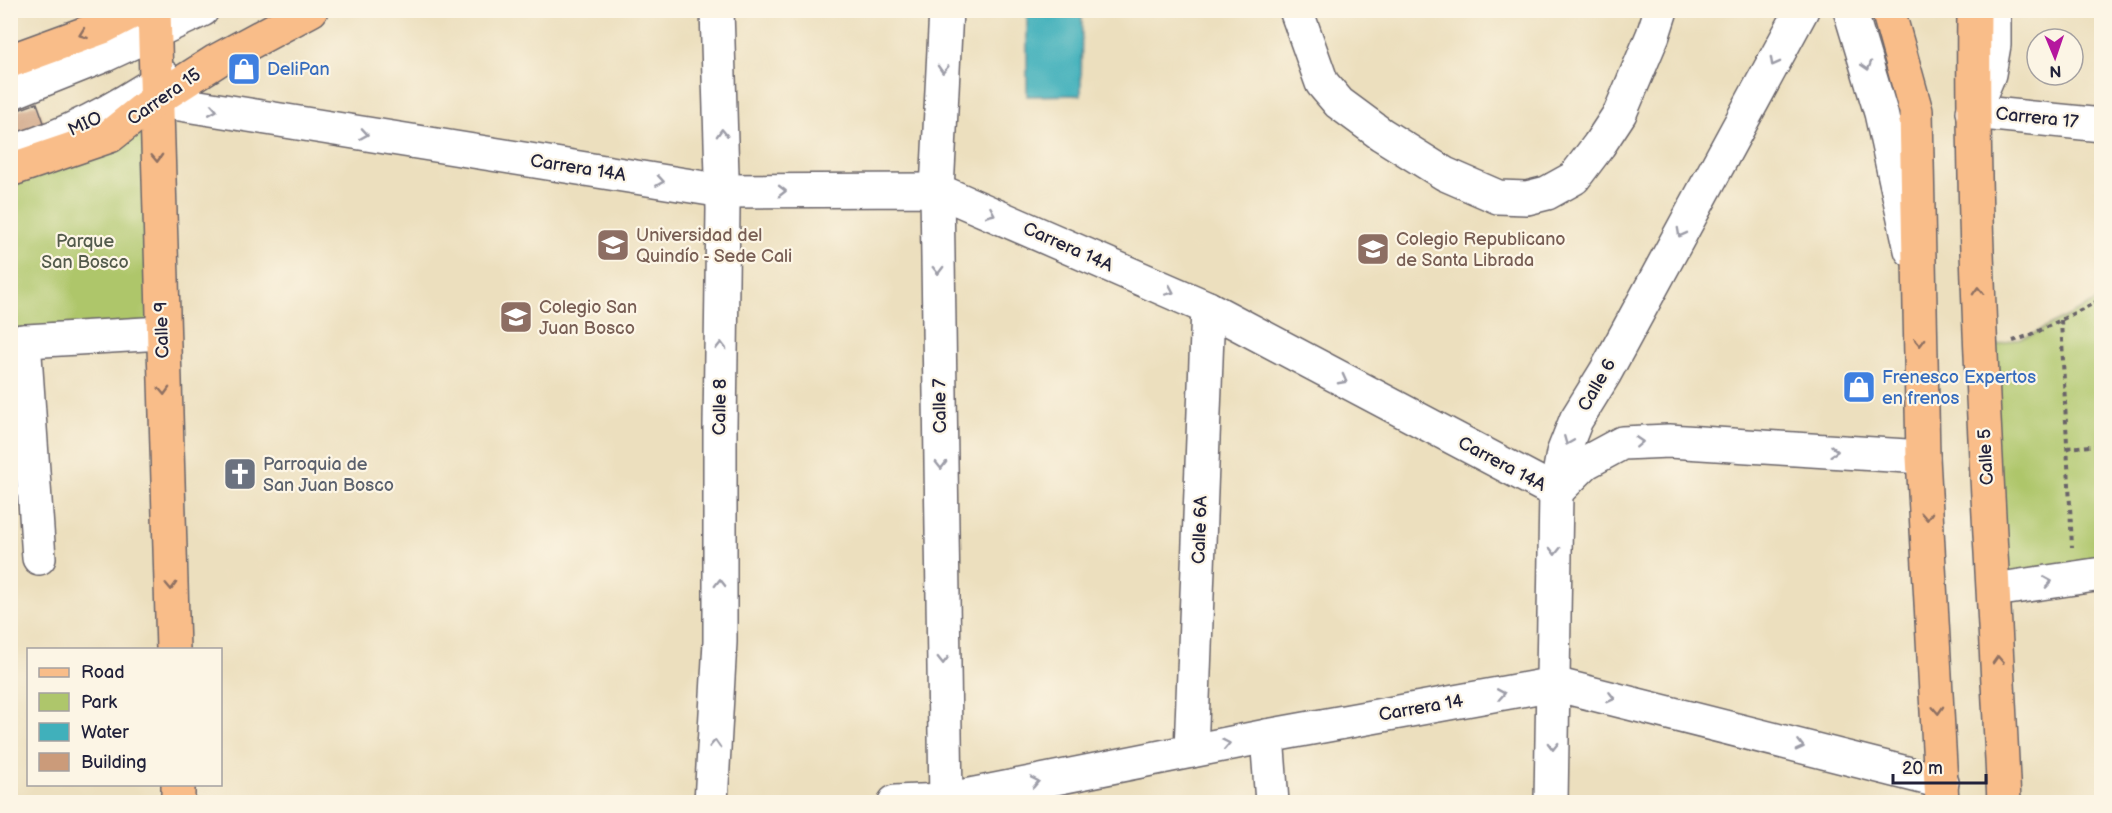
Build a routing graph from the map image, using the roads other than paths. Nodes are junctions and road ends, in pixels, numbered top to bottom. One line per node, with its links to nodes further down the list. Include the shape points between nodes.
1 (202, 10): 15 (street)
2 (277, 10): 17 (street, MIO, via 213,45)
3 (311, 10): 17 (main road, Carrera 15)
4 (717, 10): 25 (street, Calle 8, one-way to 4)
5 (946, 10): 24 (street, Calle 7, one-way to 24)
6 (1296, 10): 7 (street, via 1322,83 1340,103 1445,174 1498,197 1527,198 1547,193 1574,178 1599,145 1620,113)
7 (1661, 10)
8 (1802, 10): 31 (street, Calle 6, one-way to 31, via 1576,420 1563,453)
9 (1850, 10): 26 (street, one-way to 26, via 1881,113)
10 (1888, 10): 19 (main road)
11 (1902, 10): 19 (main road)
12 (1962, 10): 20 (main road)
13 (1974, 10): 20 (main road, Calle 5)
14 (1994, 10): 20 (street, Calle 5, via 1989,74)
15 (148, 18): 16 (main road, one-way to 16, via 103,27); 17 (main road, Calle 9); 18 (street, via 105,55)
16 (10, 61)
17 (156, 91): 22 (street, MIO, via 50,140); 23 (main road, Carrera 15, via 110,136); 25 (street, Carrera 14A, one-way to 25); 28 (main road, Calle 9, one-way to 28)
18 (10, 93)
19 (1916, 111): 26 (main road)
20 (1973, 111): 21 (street, Carrera 17); 34 (main road, Calle 5, one-way to 20, via 1980,350)
21 (2102, 125)
22 (10, 153)
23 (10, 170)
24 (937, 190): 25 (street, Carrera 14A, one-way to 24); 27 (street, Carrera 14A, one-way to 27); 41 (street, Calle 7, one-way to 41)
25 (723, 191): 43 (street, Calle 8, one-way to 25, via 720,642)
26 (1919, 283): 30 (main road, one-way to 30)
27 (1208, 308): 31 (street, Carrera 14A, one-way to 31); 38 (street, Calle 6A)
28 (162, 333): 29 (street); 35 (main road, Calle 9, one-way to 35)
29 (17, 341): 32 (street)
30 (1923, 457): 31 (street, Carrera 14A, one-way to 30, via 1585,463 1622,443 1669,441); 40 (main road, one-way to 40)
31 (1556, 492): 36 (street, Calle 6, one-way to 36)
32 (39, 558)
33 (2087, 576): 34 (street, one-way to 33)
34 (1994, 590): 47 (main road, Calle 5, one-way to 34)
35 (173, 648)
36 (1554, 684): 37 (street, Carrera 14, one-way to 36); 40 (street, Carrera 14, one-way to 40); 46 (street, Calle 6, one-way to 46)
37 (1267, 736): 38 (street, Carrera 14, one-way to 37); 45 (street)
38 (1191, 751): 41 (street, Carrera 14, one-way to 38)
39 (177, 786): 42 (main road)
40 (1942, 792)
41 (945, 801): 44 (street, Carrera 14)
42 (178, 802)
43 (711, 802)
44 (895, 802)
45 (1272, 802)
46 (1551, 802)
47 (2004, 802)

